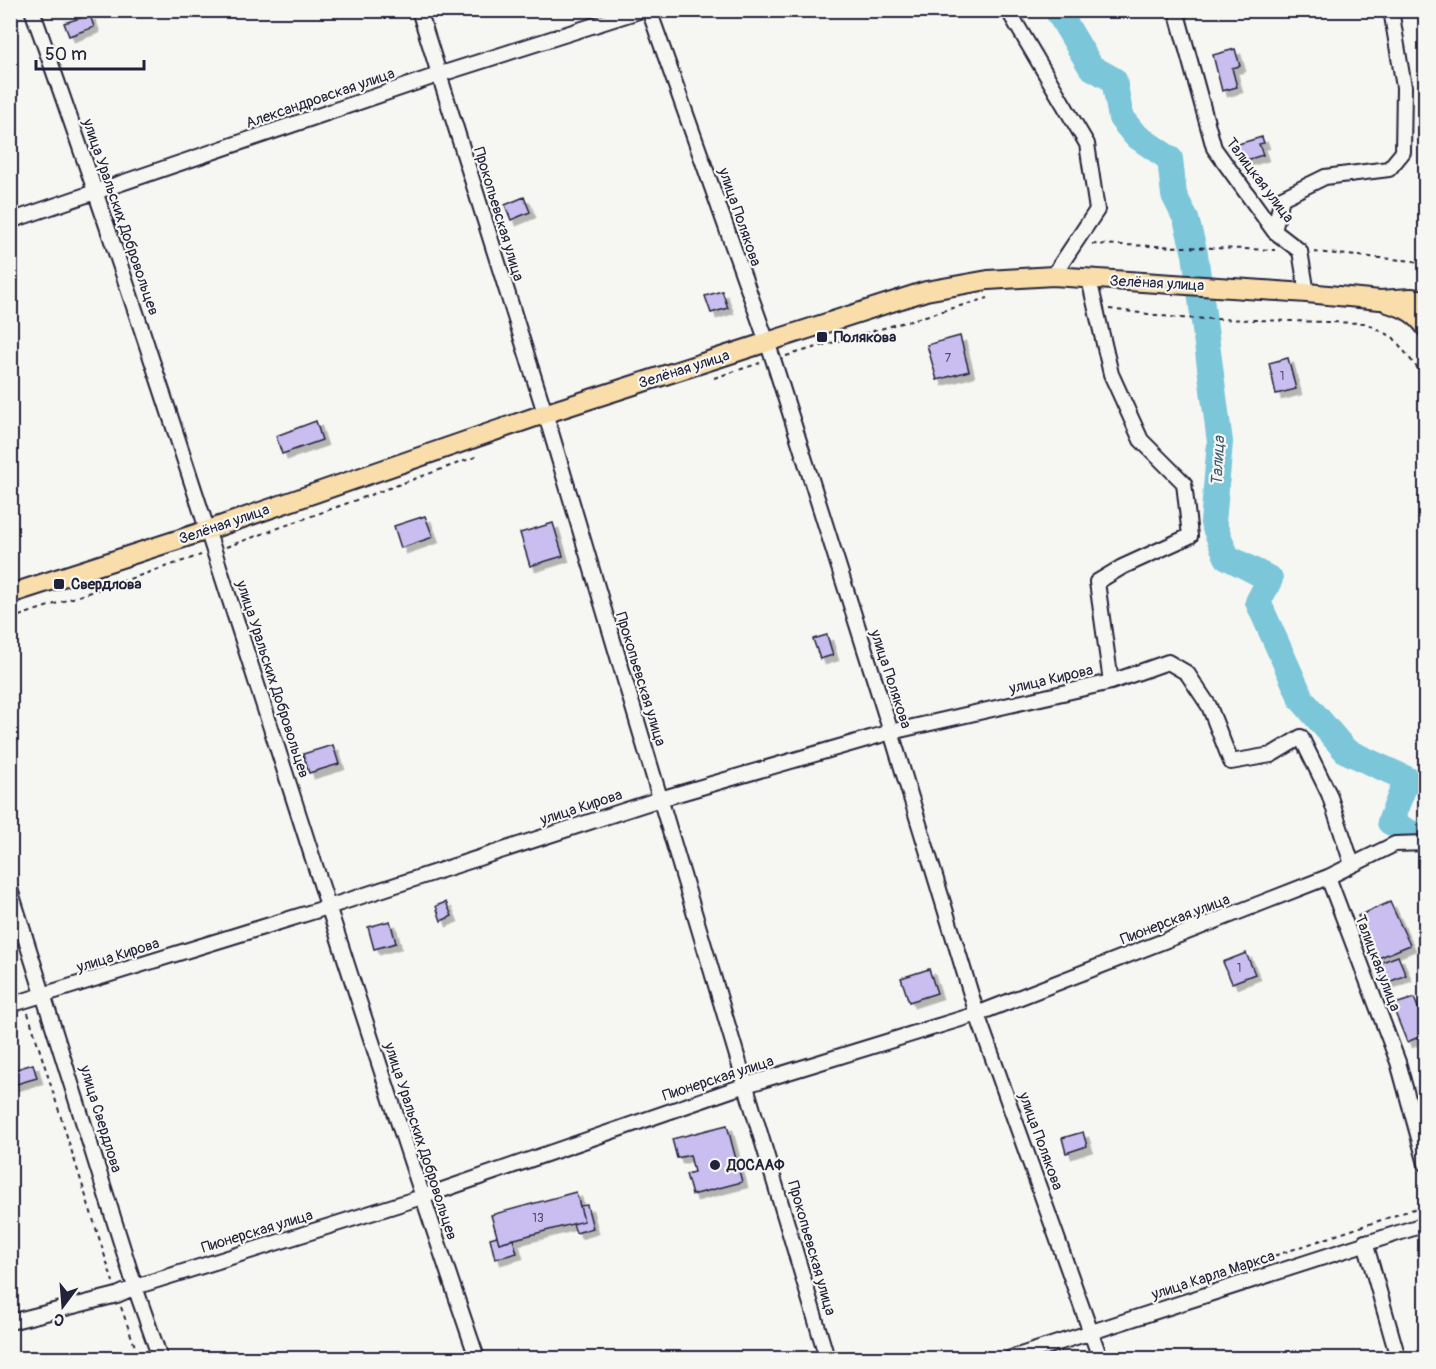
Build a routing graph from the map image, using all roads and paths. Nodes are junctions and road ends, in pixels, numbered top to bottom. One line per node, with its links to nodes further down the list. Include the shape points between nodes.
1 (32, 10): 9 (street, улица Уральских Добровольцев)
2 (419, 10): 8 (street, Прокопьевская улица)
3 (642, 10): 8 (street, Александровская улица)
4 (649, 10): 23 (street, улица Полякова)
5 (1008, 10): 12 (street, via 1087,144 1097,210)
6 (1176, 10): 11 (street, Талицкая улица, via 1214,148)
7 (1391, 10): 11 (street, via 1404,87 1403,152 1389,169 1325,177 1282,198)
8 (438, 75): 9 (street, Александровская улица); 27 (street, Прокопьевская улица)
9 (96, 191): 10 (street, Александровская улица); 29 (street, улица Уральских Добровольцев)
10 (10, 221)
11 (1274, 231): 13 (street, Талицкая улица)
12 (1073, 244): 13 (path); 15 (street)
13 (1300, 251): 14 (path, via 1414,261); 17 (street)
14 (1425, 268)
15 (1053, 276): 16 (main road, Зелёная улица); 23 (main road, Зелёная улица, via 988,280 926,291)
16 (1089, 279): 17 (main road, Зелёная улица); 33 (street, via 1110,375 1141,440 1184,483 1190,536 1097,582)
17 (1307, 292): 19 (main road, Зелёная улица)
18 (988, 298): 24 (path)
19 (1380, 300): 20 (main road); 22 (main road, via 1418,316)
20 (1425, 300)
21 (1103, 308): 25 (path, via 1179,318 1365,323 1393,337)
22 (1425, 328)
23 (766, 342): 24 (street, улица Полякова); 27 (main road, Зелёная улица)
24 (772, 359): 26 (path); 34 (street, улица Полякова)
25 (1425, 379)
26 (706, 380)
27 (544, 414): 29 (main road, Зелёная улица); 35 (street, Прокопьевская улица)
28 (483, 454): 30 (path)
29 (208, 530): 30 (street, улица Уральских Добровольцев); 31 (main road, Зелёная улица)
30 (214, 551): 32 (path); 40 (street, улица Уральских Добровольцев)
31 (10, 594)
32 (10, 619)
33 (1111, 682): 34 (street, улица Кирова); 37 (street, улица Кирова, via 1168,662 1187,672 1209,705 1231,762 1271,755 1302,737 1329,794)
34 (891, 732): 35 (street, улица Кирова); 44 (street, улица Полякова)
35 (660, 799): 40 (street, улица Кирова); 45 (street, Прокопьевская улица)
36 (1425, 843): 37 (street, Пионерская улица, via 1395,844)
37 (1352, 864): 38 (street, Пионерская улица)
38 (1328, 877): 44 (street, Пионерская улица); 46 (street, Талицкая улица, via 1398,1062)
39 (10, 889): 42 (street, улица Свердлова)
40 (328, 907): 42 (street, улица Кирова); 47 (street, улица Уральских Добровольцев)
41 (10, 962): 43 (path)
42 (45, 995): 43 (street, улица Кирова); 50 (street, улица Свердлова)
43 (17, 1003): 51 (path)
44 (977, 1014): 45 (street, Пионерская улица); 53 (street, улица Полякова)
45 (746, 1085): 47 (street, Пионерская улица); 57 (street, Прокопьевская улица)
46 (1425, 1164)
47 (422, 1197): 50 (street, Пионерская улица); 56 (street, улица Уральских Добровольцев)
48 (1425, 1224): 49 (street, улица Карла Маркса)
49 (1365, 1242): 53 (street, улица Карла Маркса); 60 (street)
50 (135, 1287): 51 (street, Пионерская улица); 55 (street, улица Свердлова)
51 (117, 1295): 52 (street, Пионерская улица); 54 (path)
52 (10, 1322)
53 (1091, 1331): 58 (street, улица Карла Маркса); 59 (street, улица Полякова)
54 (139, 1359)
55 (160, 1359)
56 (477, 1359)
57 (827, 1359)
58 (1011, 1359)
59 (1100, 1359)
60 (1398, 1359)

